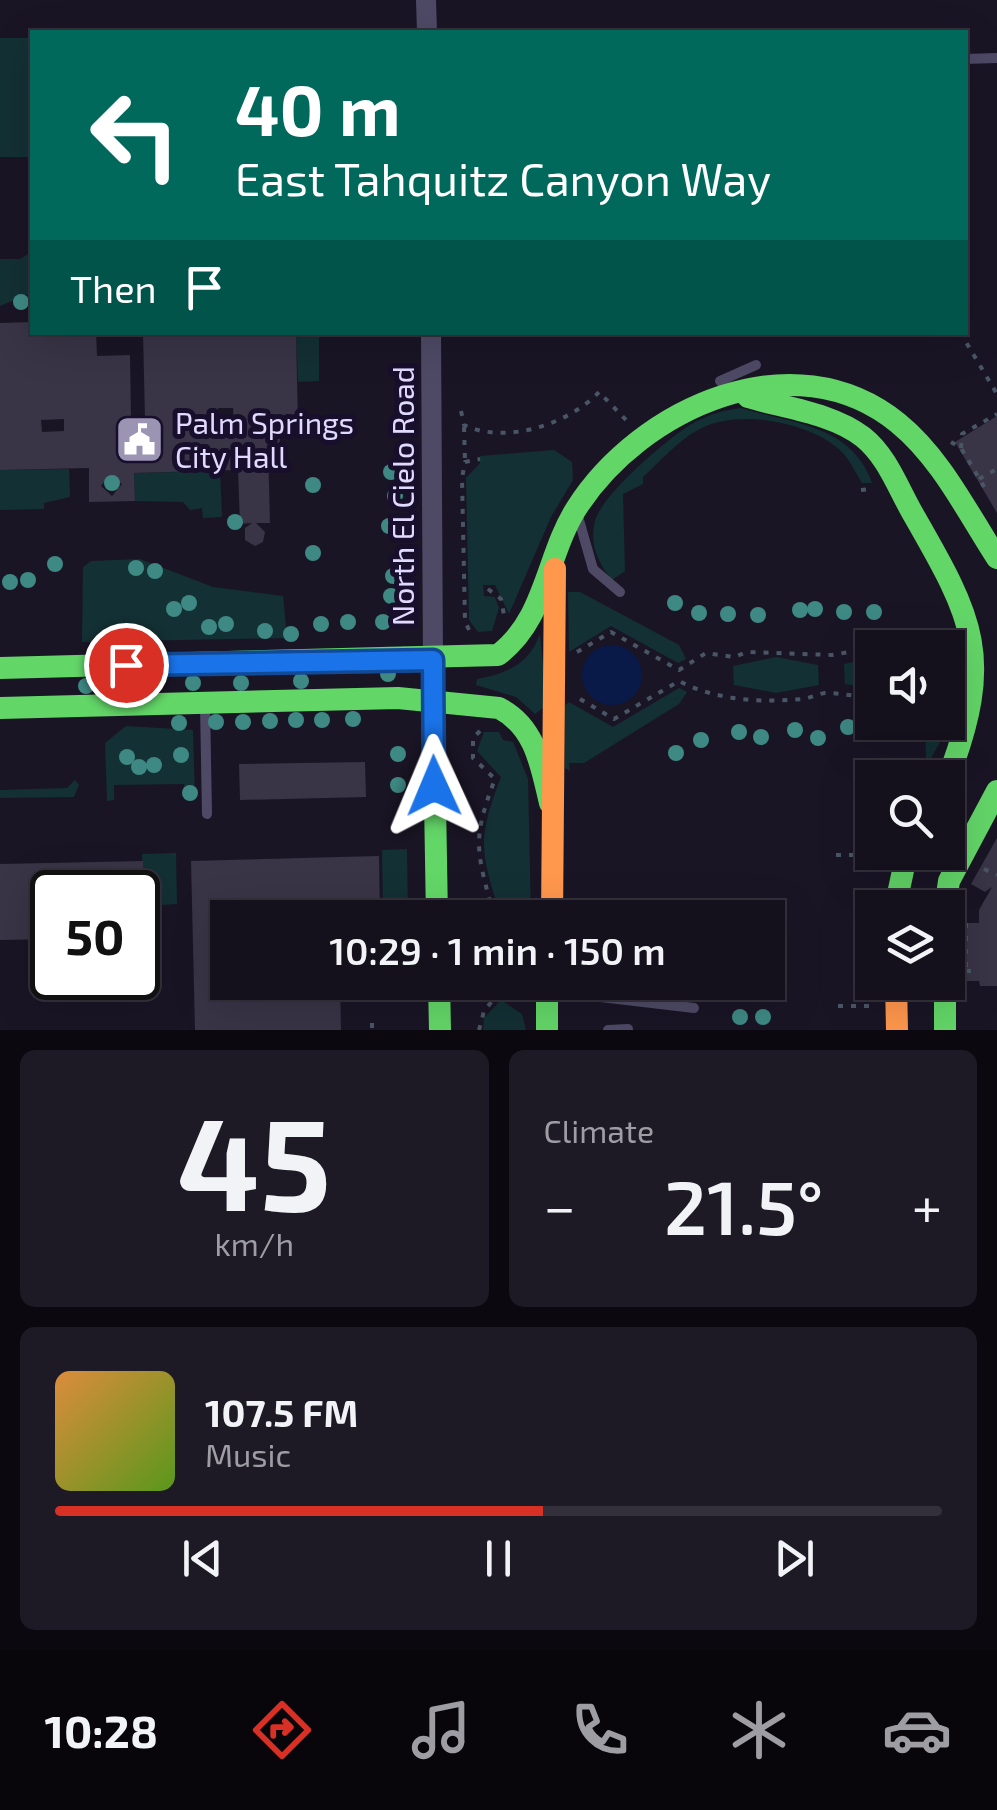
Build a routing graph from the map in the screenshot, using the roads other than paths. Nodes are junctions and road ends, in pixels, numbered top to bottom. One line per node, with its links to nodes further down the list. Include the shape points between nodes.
1 (426, 0): 2 (street)
2 (426, 30)
3 (968, 58): 4 (lane)
4 (997, 58)
5 (431, 335): 14 (street, North El Cielo Road)
6 (756, 365): 7 (lane)
7 (724, 388): 9 (street); 12 (street, via 800,388 878,408 932,457); 19 (street, via 863,437 957,585 979,638 982,683 975,721)
8 (698, 390): 9 (lane)
9 (667, 422): 10 (street)
10 (576, 509): 11 (street); 13 (lane, via 593,569)
11 (555, 551): 14 (street, via 529,621 511,648 480,659); 21 (street)
12 (997, 558)
13 (620, 592)
14 (433, 660): 15 (street); 16 (street)
15 (0, 668)
16 (434, 700): 17 (street); 21 (street, via 512,713 530,739); 24 (street)
17 (205, 703): 18 (street); 22 (lane)
18 (0, 708)
19 (957, 760)
20 (997, 791): 23 (street, via 949,881)
21 (550, 804): 25 (street)
22 (207, 814)
23 (951, 890)
24 (437, 900)
25 (552, 900)
26 (439, 1000): 33 (street)
27 (547, 1000): 34 (street)
28 (622, 1000): 31 (lane)
29 (896, 1000): 36 (street)
30 (953, 1000): 37 (street)
31 (694, 1008)
32 (628, 1029): 35 (lane)
33 (440, 1030)
34 (547, 1030)
35 (608, 1030)
36 (897, 1030)
37 (945, 1030)

